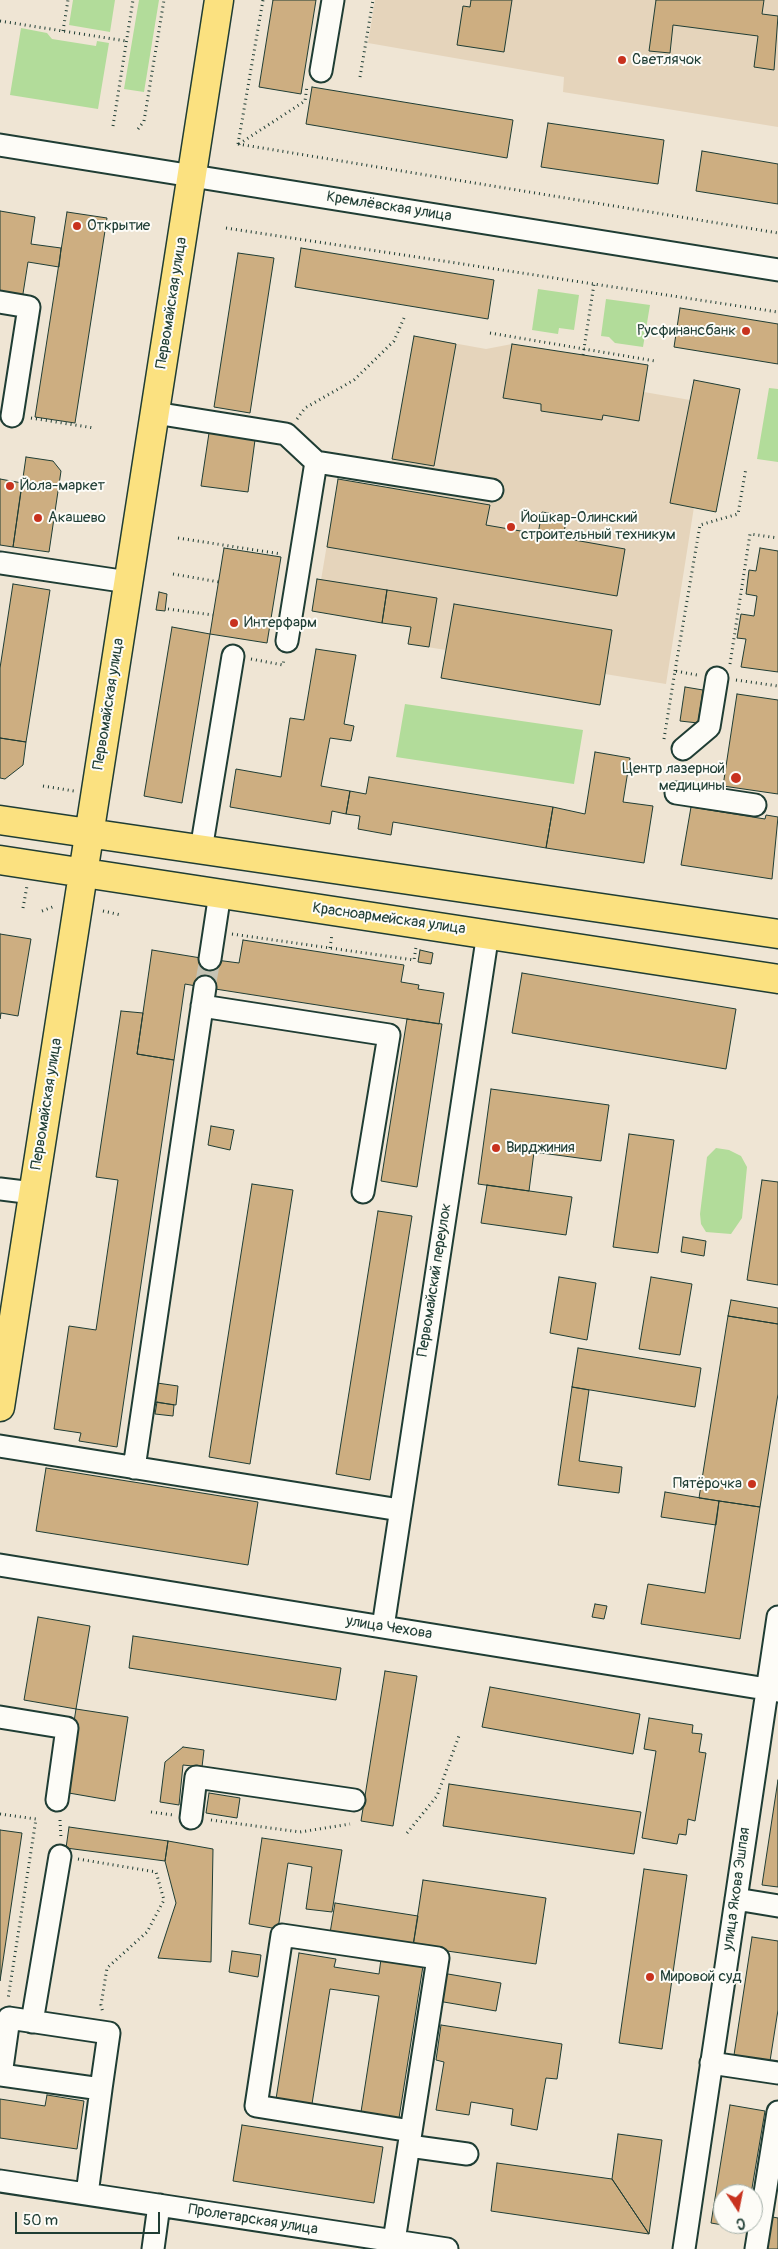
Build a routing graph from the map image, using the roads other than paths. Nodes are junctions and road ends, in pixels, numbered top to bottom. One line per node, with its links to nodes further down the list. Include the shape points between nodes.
1 (219, 0): 5 (main road, Первомайская улица)
2 (333, 0): 3 (street)
3 (321, 71)
4 (0, 145): 5 (street, Кремлёвская улица)
5 (192, 175): 6 (street, Кремлёвская улица); 8 (main road, Первомайская улица)
6 (778, 270)
7 (0, 302): 9 (street, via 29,308)
8 (154, 413): 10 (street, via 286,434); 13 (main road, Первомайская улица)
9 (12, 416)
10 (316, 462): 11 (street); 14 (street)
11 (492, 490)
12 (1, 563): 13 (street)
13 (128, 582): 21 (main road, Первомайская улица)
14 (287, 641)
15 (233, 656): 22 (street)
16 (725, 675): 17 (street, via 709,727)
17 (673, 748)
18 (676, 793): 19 (street)
19 (755, 805)
20 (0, 820): 21 (main road)
21 (89, 834): 22 (main road); 24 (main road, Первомайская улица)
22 (201, 850): 27 (main road)
23 (0, 860): 24 (main road, Красноармейская улица)
24 (83, 873): 25 (main road, Красноармейская улица); 32 (main road, Первомайская улица)
25 (220, 893): 26 (main road, Красноармейская улица); 28 (street)
26 (488, 933): 29 (main road, Красноармейская улица); 37 (street, Первомайский переулок)
27 (778, 934)
28 (210, 959)
29 (778, 979)
30 (0, 1189): 32 (street)
31 (364, 1192): 36 (street, via 389,1035 204,997)
32 (33, 1193): 33 (main road, Первомайская улица)
33 (4, 1360): 34 (main road, Первомайская улица)
34 (0, 1407)
35 (0, 1446): 36 (street)
36 (134, 1468): 37 (street)
37 (400, 1510): 40 (street, Первомайский переулок)
38 (0, 1565): 40 (street, улица Чехова)
39 (778, 1617): 41 (street, улица Якова Эшпая)
40 (383, 1627): 41 (street, улица Чехова)
41 (773, 1690): 47 (street, улица Якова Эшпая)
42 (0, 1717): 43 (street, via 67,1728)
43 (57, 1800)
44 (354, 1800): 45 (street, via 196,1776)
45 (191, 1818)
46 (60, 1856): 49 (street)
47 (736, 1899): 48 (street); 50 (street, улица Якова Эшпая)
48 (778, 1906)
49 (32, 2022): 52 (street, via 109,2033); 52 (street, via 9,2018 1,2075)
50 (711, 2063): 51 (street); 63 (street, улица Якова Эшпая)
51 (778, 2073)
52 (101, 2089): 57 (street)
53 (778, 2112): 58 (street)
54 (410, 2138): 54 (street, via 438,1958 282,1935 256,2106); 55 (street); 60 (street)
55 (467, 2154)
56 (0, 2181): 57 (street, Пролетарская улица)
57 (87, 2194): 59 (street, Пролетарская улица)
58 (771, 2203): 64 (street)
59 (159, 2205): 60 (street, Пролетарская улица); 61 (street)
60 (399, 2244): 62 (street, Пролетарская улица)
61 (153, 2249)
62 (447, 2249)
63 (684, 2249)
64 (756, 2249)

